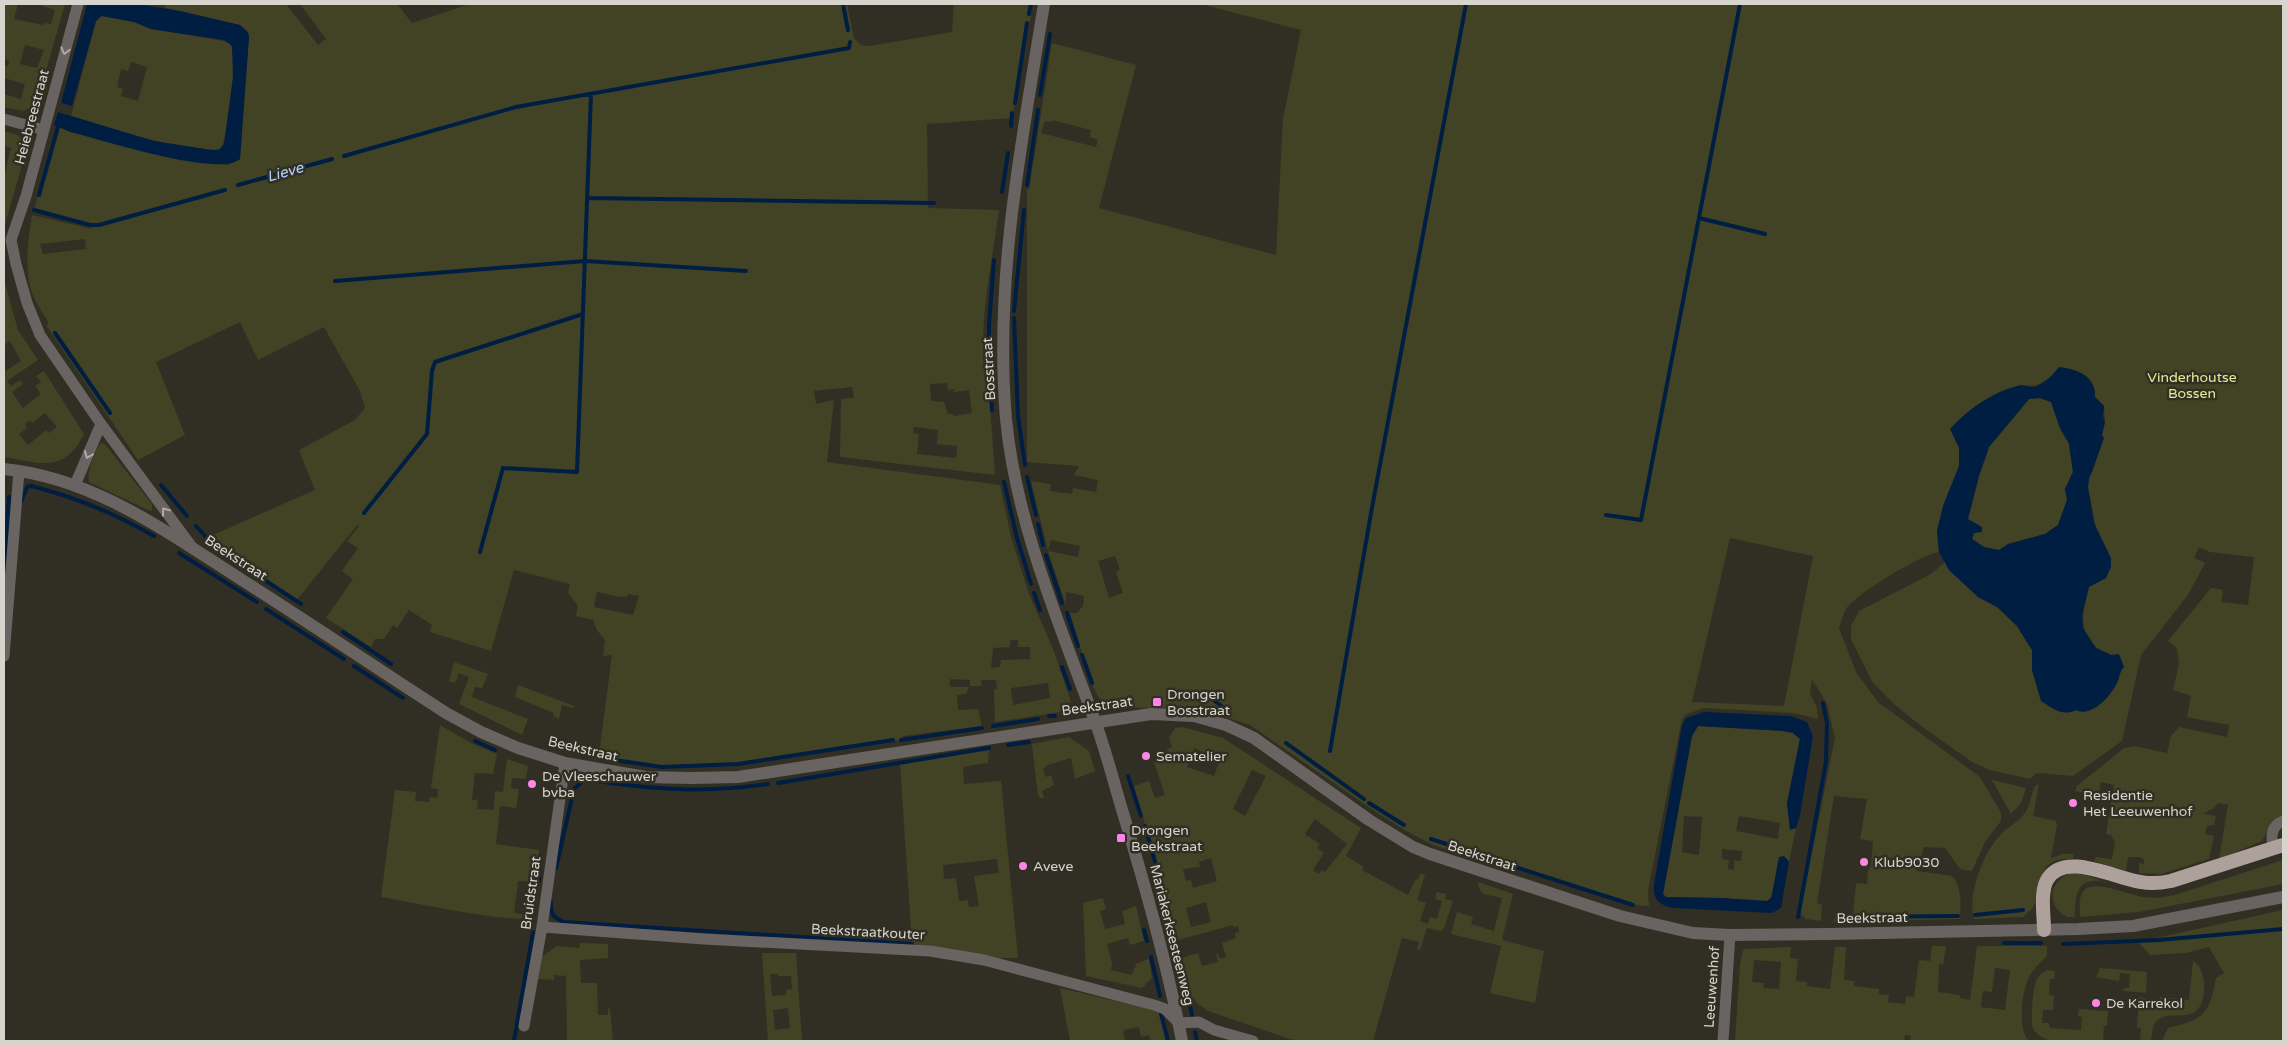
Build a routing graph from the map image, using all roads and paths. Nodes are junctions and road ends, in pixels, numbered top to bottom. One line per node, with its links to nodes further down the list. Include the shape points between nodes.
1 (78, 4): 4 (street, Heiebreestraat, one-way to 4)
2 (1044, 4): 12 (street, Bosstraat, via 1006,264 1002,326 1006,420 1024,517 1052,606)
3 (4, 119): 4 (street)
4 (44, 130): 5 (street, Heiebreestraat)
5 (8, 240): 6 (street, Heiebreestraat, via 40,335)
6 (100, 424): 9 (street, one-way to 9); 10 (street, Heiebreestraat, one-way to 6)
7 (4, 469): 8 (street, Beekstraat)
8 (19, 471): 9 (street, Beekstraat); 11 (street)
9 (75, 485): 10 (street, Beekstraat, via 132,510)
10 (195, 550): 13 (street, Beekstraat, via 446,713 481,732)
11 (4, 656)
12 (1095, 721): 13 (street, Beekstraat, via 738,777 646,777); 19 (street, Beekstraat, via 1152,714 1194,716 1226,725 1254,738 1369,820 1413,847 1620,916 1693,933); 20 (street, Mariakerksesteenweg, via 1142,877)
13 (566, 763): 17 (street, Bruidstraat)
14 (2283, 821): 15 (street, via 2272,834)
15 (2278, 846): 18 (highway, via 2157,883 2124,879 2089,868 2062,868 2047,881)
16 (2283, 896): 18 (street, Beekstraat, via 2133,926)
17 (542, 927): 20 (street, Beekstraatkouter, via 930,951 984,960 1154,1005 1166,1009); 21 (street, Bruidstraat)
18 (2044, 930): 19 (street, Beekstraat)
19 (1730, 935): 24 (street, Leeuwenhof)
20 (1179, 1023): 22 (street, Mariakerksesteenweg); 23 (street, via 1199,1022 1214,1030)
21 (524, 1026)
22 (1182, 1041)
23 (1253, 1041)
24 (1723, 1041)

